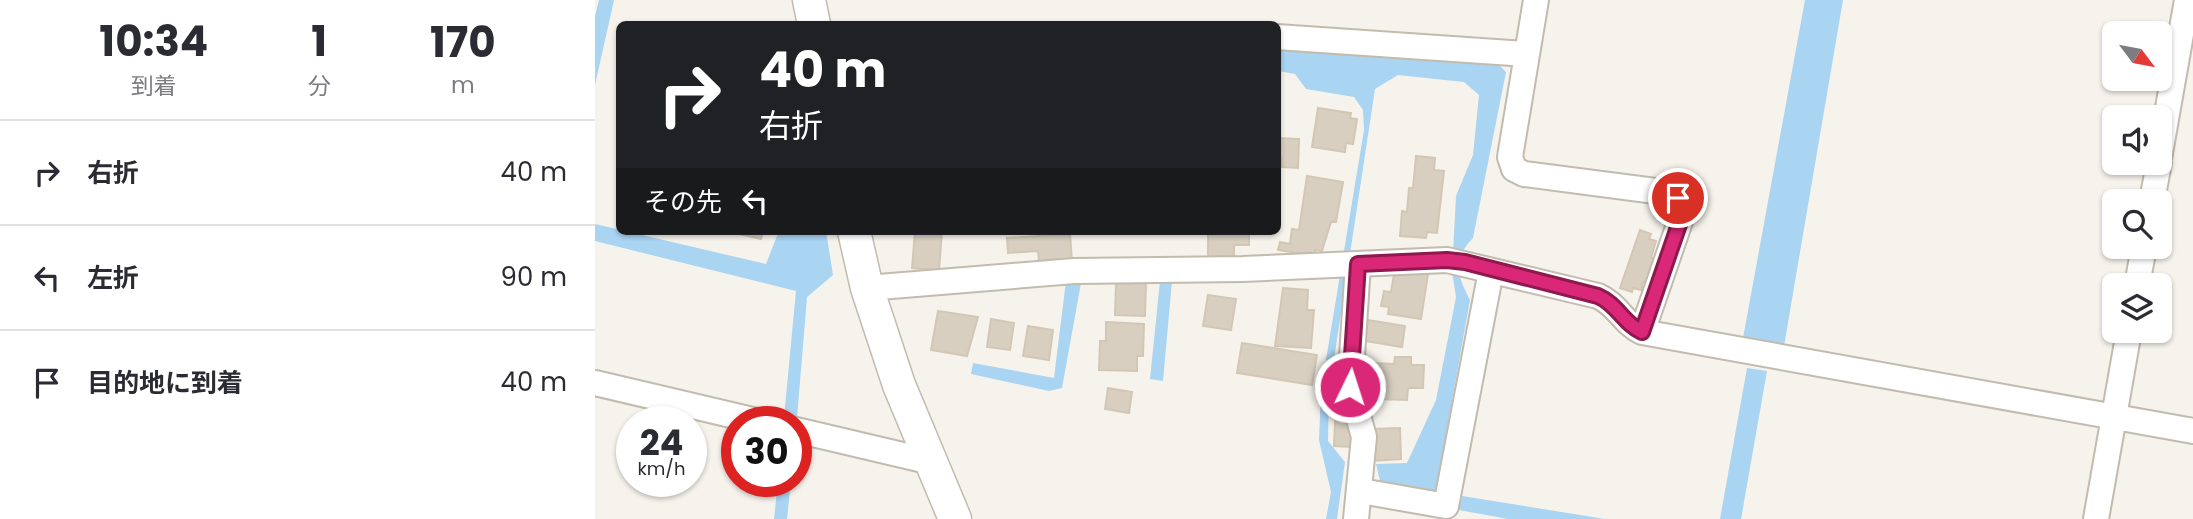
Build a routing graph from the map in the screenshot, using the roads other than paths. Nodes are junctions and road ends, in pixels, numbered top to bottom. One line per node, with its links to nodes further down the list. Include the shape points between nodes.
1 (809, 0): 4 (street)
2 (1536, 0): 6 (street)
3 (2187, 0): 7 (street)
4 (813, 21)
5 (1281, 37): 6 (street)
6 (1527, 54): 12 (street, via 1510,157 1514,169 1678,198 1683,213)
7 (2169, 105)
8 (855, 235): 11 (street)
9 (1358, 264): 10 (street, via 1456,261); 11 (street, via 1074,271); 20 (street, via 1350,387 1364,437)
10 (1491, 271): 12 (street, via 1598,296); 20 (street, via 1446,506)
11 (867, 288): 19 (street, via 898,385)
12 (1642, 332): 16 (street)
13 (2127, 343): 16 (street)
14 (595, 383): 15 (street)
15 (721, 413)
16 (2114, 417): 17 (street); 23 (street)
17 (2193, 431)
18 (812, 434): 19 (street)
19 (932, 462): 21 (street)
20 (1361, 491): 22 (street)
21 (955, 519)
22 (1356, 519)
23 (2096, 519)

